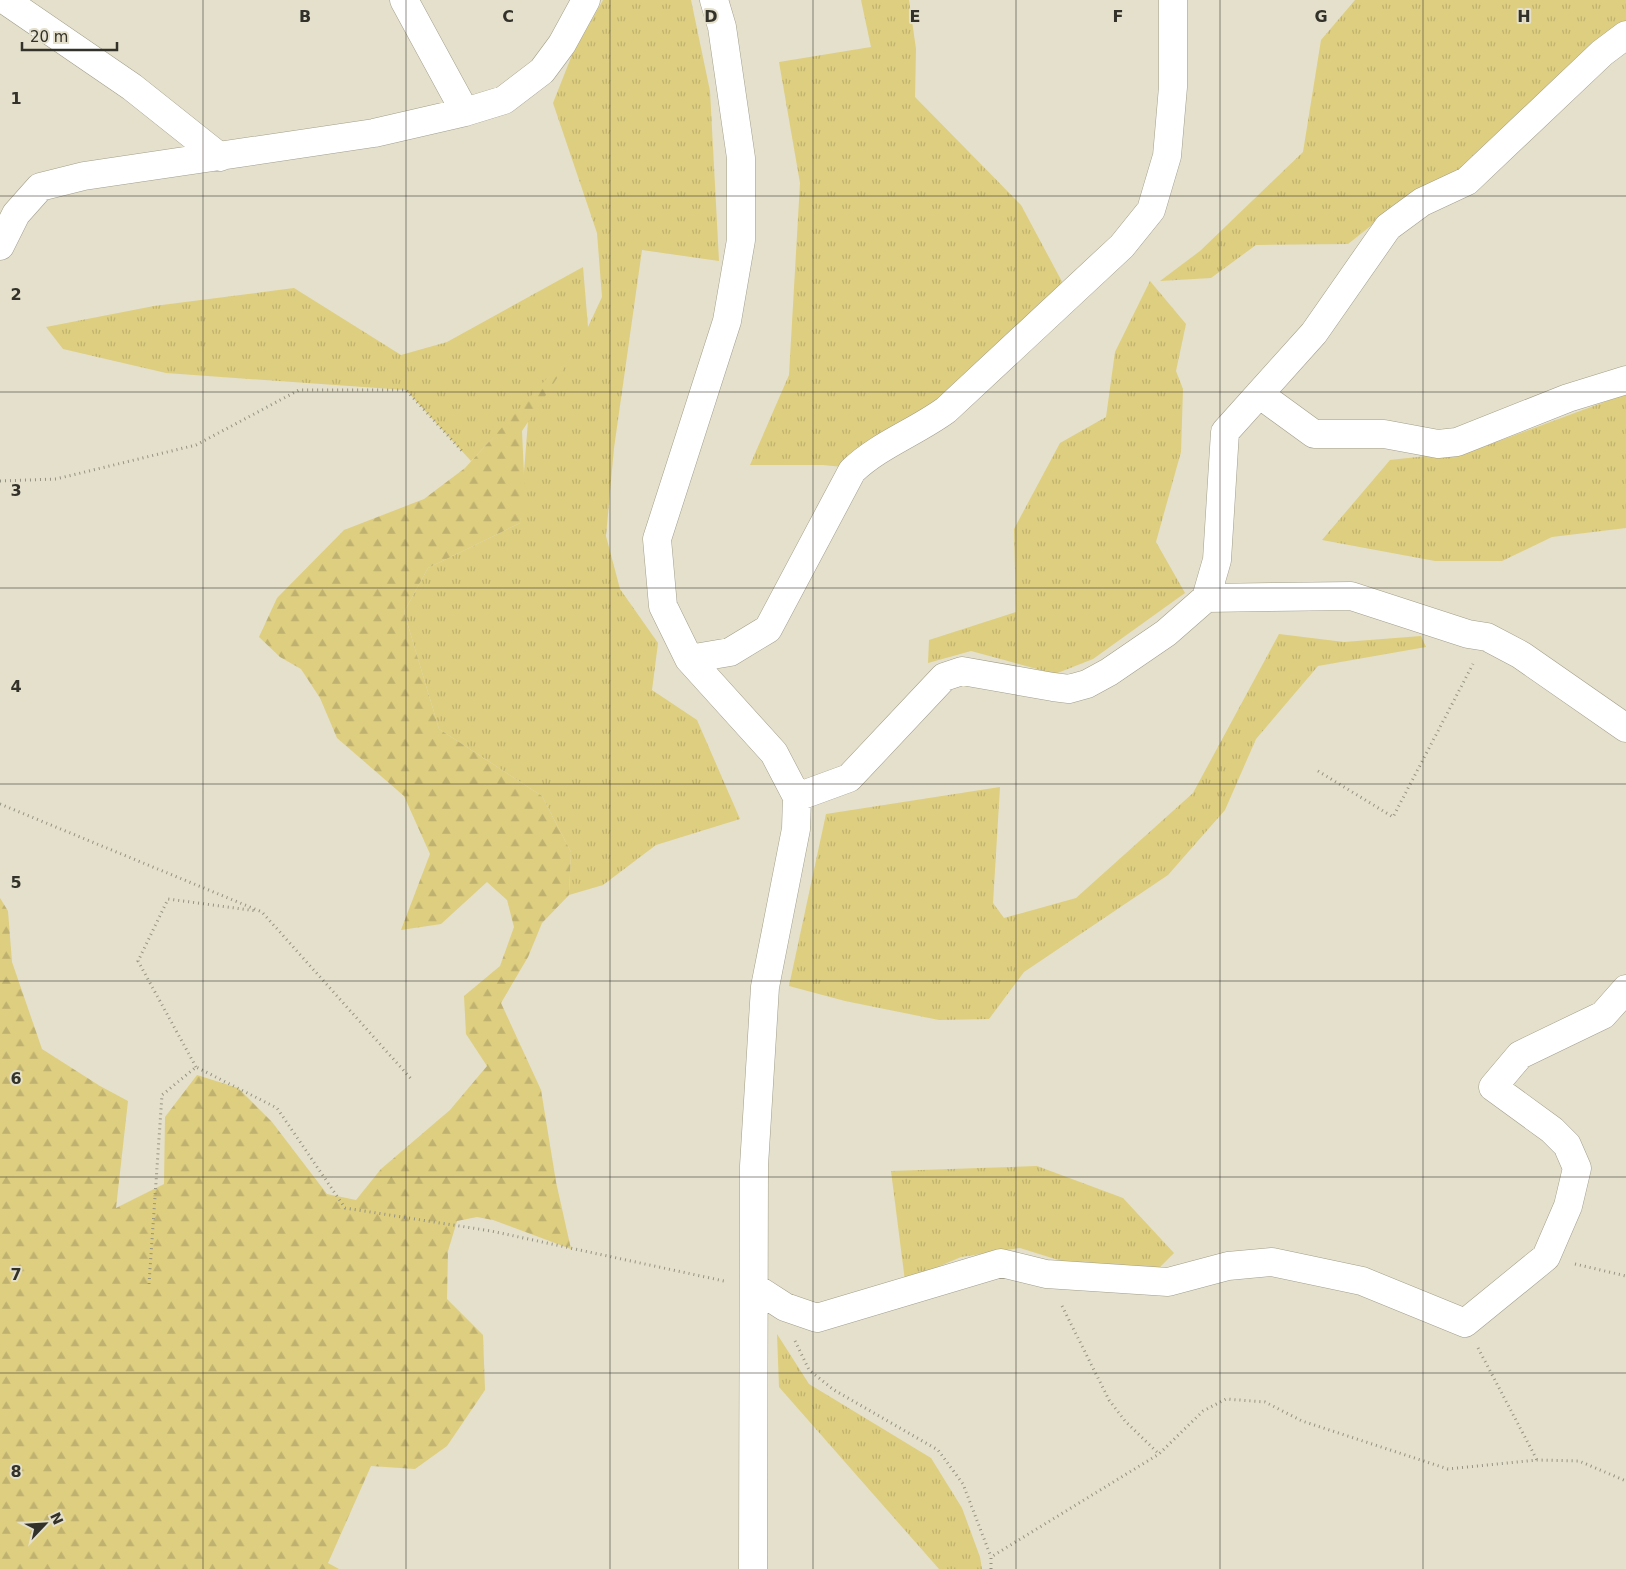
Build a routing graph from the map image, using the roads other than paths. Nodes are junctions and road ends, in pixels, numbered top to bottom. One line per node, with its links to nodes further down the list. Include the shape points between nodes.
1 (5, 0): 8 (street, via 132,87)
2 (404, 0): 7 (street)
3 (586, 0): 7 (street, via 562,44 542,71 504,100)
4 (714, 0): 13 (street, via 722,26 741,158 741,240 727,321 657,540 663,606)
5 (1172, 0): 13 (street, via 1173,87 1167,156 1151,210 1122,246 946,410 864,460 852,471 768,629 730,652)
6 (1626, 35): 11 (street, via 1602,53 1467,181 1422,202 1388,227 1314,332)
7 (464, 112): 8 (street, via 374,133)
8 (220, 157): 9 (street, via 84,176 40,187 16,214)
9 (0, 246)
10 (1626, 380): 11 (street, via 1568,398 1457,442 1438,444 1384,434 1314,434)
11 (1258, 394): 12 (street, via 1225,432 1217,560)
12 (1206, 598): 14 (street, via 1351,596 1468,634 1487,637 1521,655); 15 (street, via 1166,633 1087,684 1069,689 962,670 944,677 849,778)
13 (689, 659): 15 (street, via 774,753)
14 (1626, 728)
15 (797, 797): 17 (street, via 796,829 765,987 754,1166)
16 (1626, 988): 17 (street, via 1603,1015 1520,1055 1493,1087 1552,1130 1567,1145 1577,1168 1568,1206 1546,1257 1465,1323 1362,1281 1272,1262 1228,1266 1168,1282 1046,1274 1001,1263 817,1318 786,1307)
17 (754, 1287): 18 (street)
18 (752, 1569)

